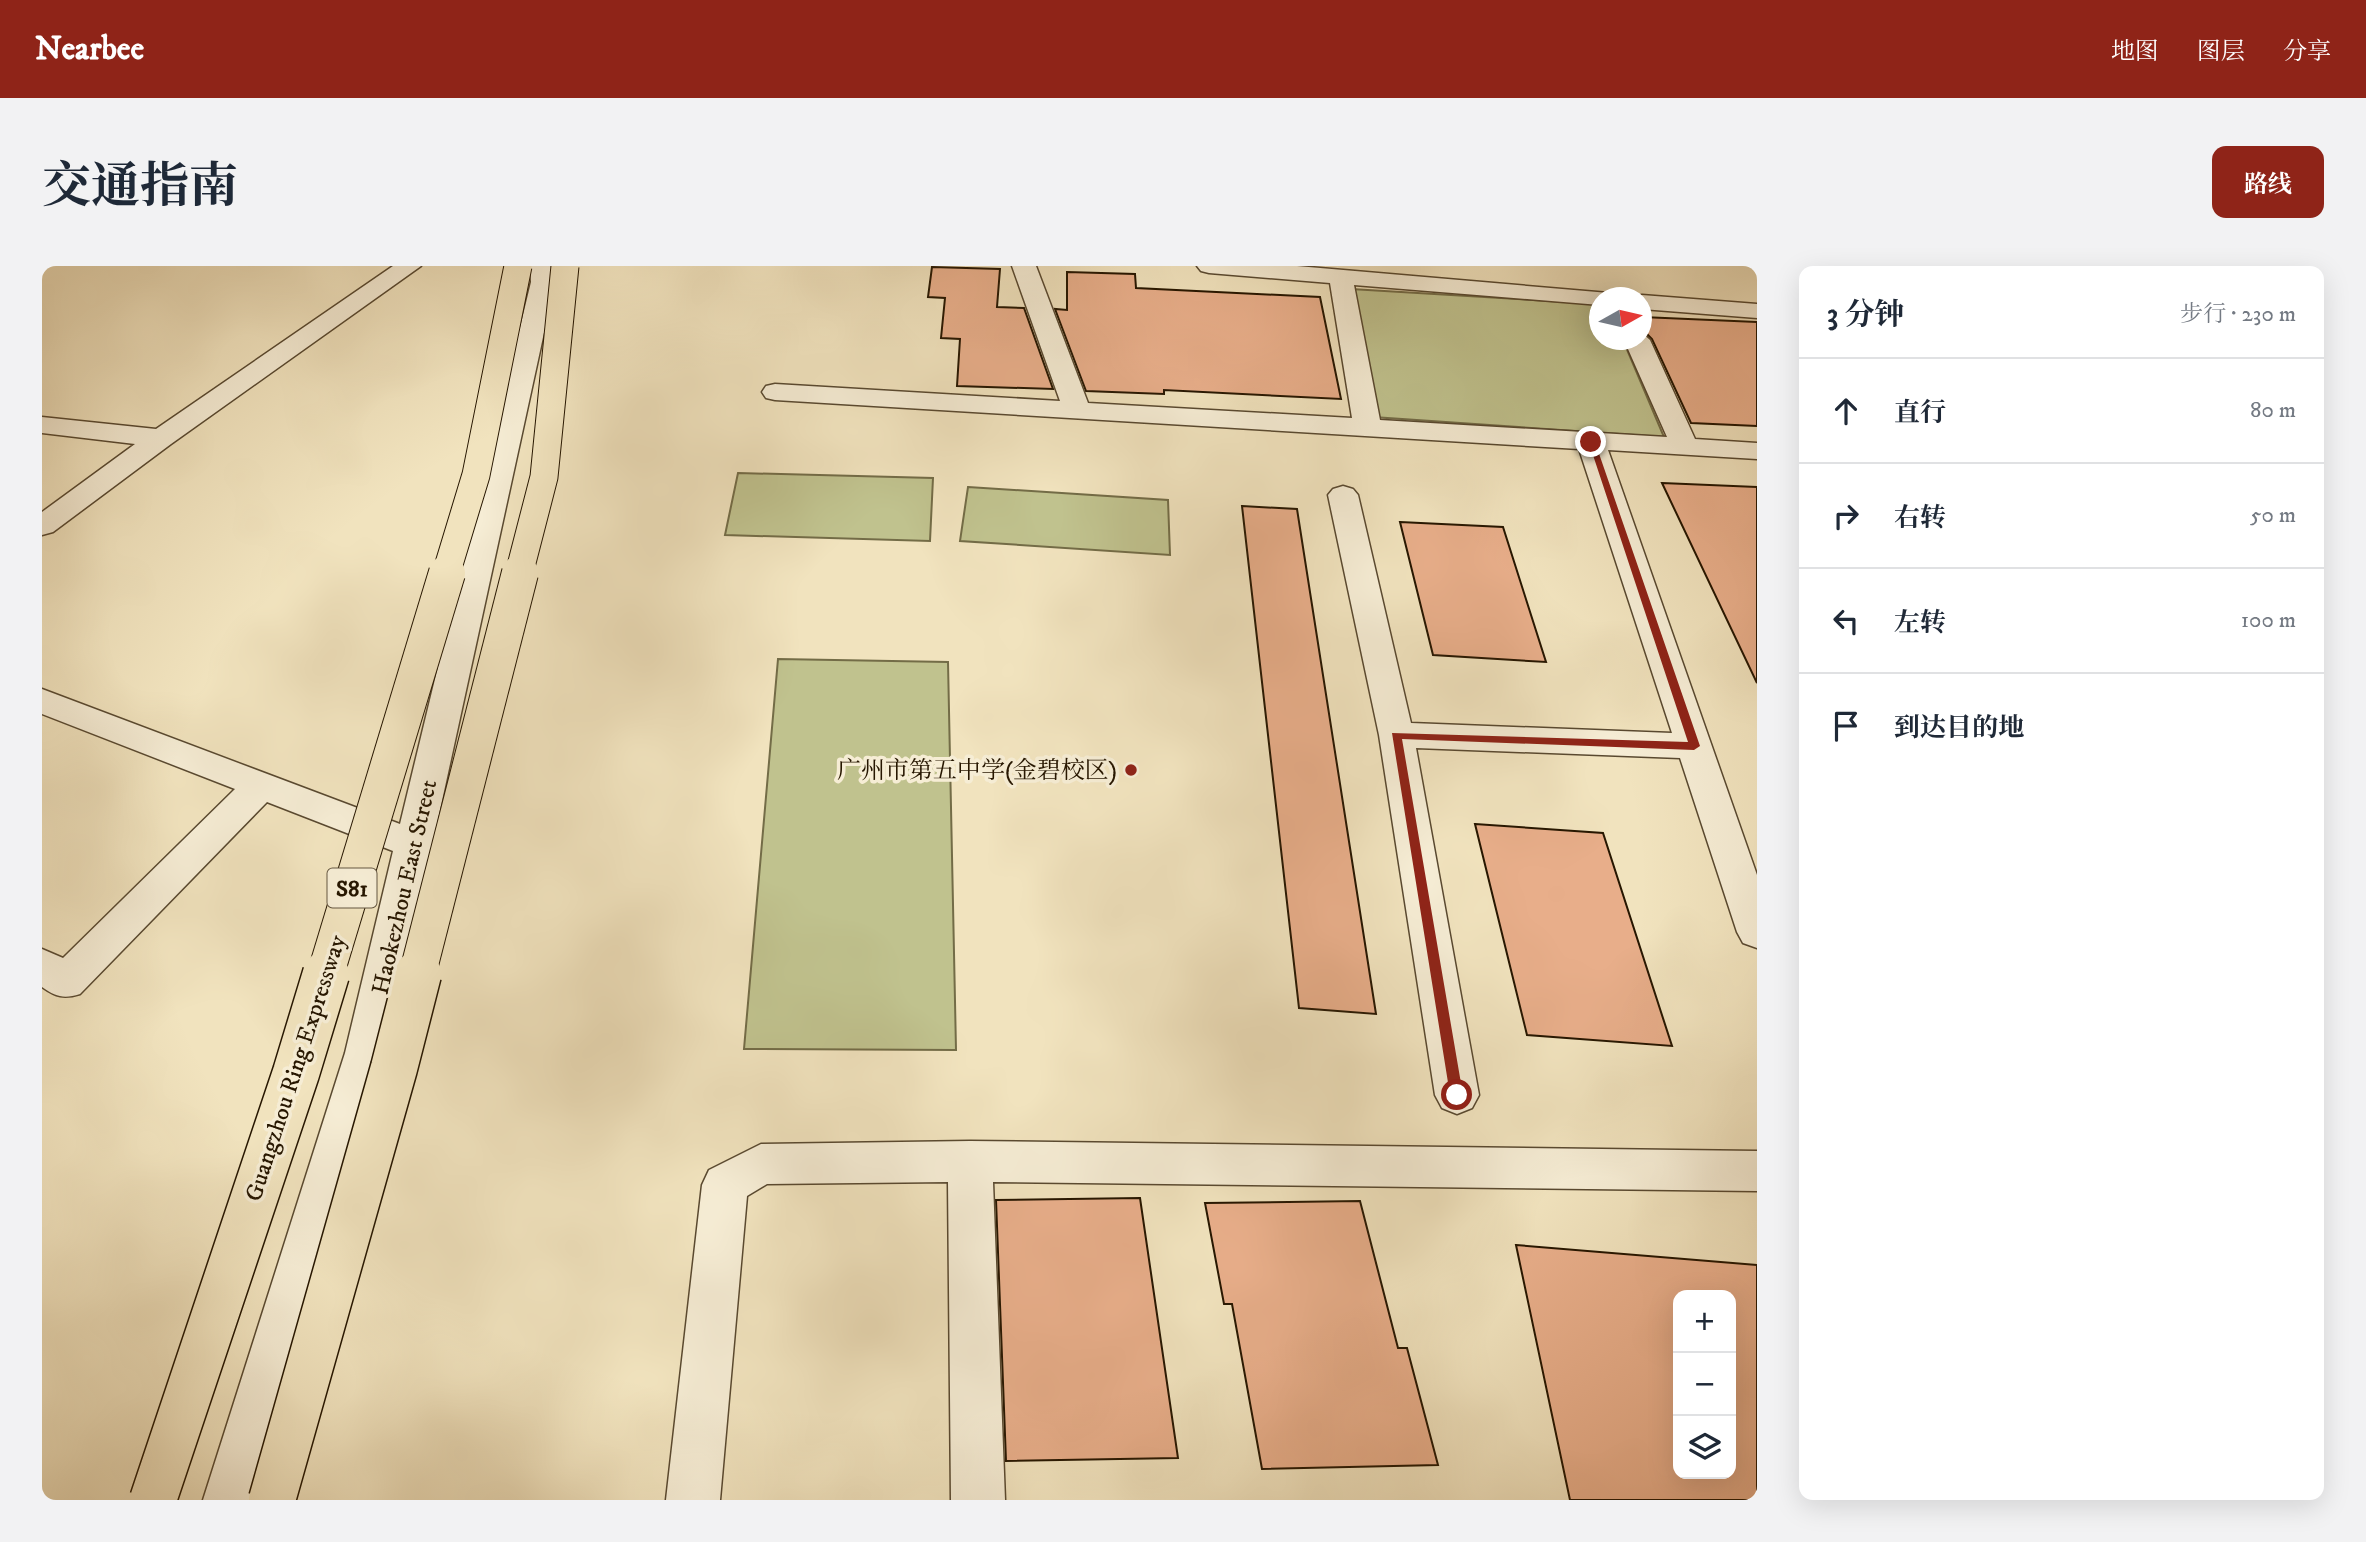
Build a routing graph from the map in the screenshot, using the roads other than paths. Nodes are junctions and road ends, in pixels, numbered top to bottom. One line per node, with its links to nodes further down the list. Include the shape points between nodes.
1 (517, 266): 32 (highway, Guangzhou Ring Expressway / S81, bridge, via 476,475 296,1073)
2 (541, 266): 26 (street, Haokezhou East Street, via 543,282)
3 (565, 266): 34 (highway, bridge, via 544,477 394,1068)
4 (1024, 266): 13 (street)
5 (1209, 266): 7 (street)
6 (399, 268): 16 (street)
7 (1341, 278): 8 (street); 15 (street)
8 (1589, 297)
9 (1652, 303): 10 (street)
10 (1757, 311)
11 (1641, 350): 18 (street)
12 (775, 391): 13 (street)
13 (1077, 410): 15 (street)
14 (42, 425): 16 (street)
15 (1368, 429): 17 (street)
16 (161, 438): 21 (street)
17 (1591, 442): 18 (street); 24 (street)
18 (1685, 447): 19 (street)
19 (1757, 451)
20 (1343, 495): 23 (street)
21 (42, 526)
22 (42, 701): 25 (street)
23 (1396, 735): 24 (street); 29 (street)
24 (1694, 746): 27 (street)
25 (261, 785): 26 (street); 28 (street, via 66,982)
26 (414, 844): 33 (street, Haokezhou East Street, via 366,1053)
27 (1757, 932)
28 (42, 965)
29 (1457, 1095)
30 (970, 1161): 31 (street); 35 (street, via 761,1164 724,1185); 36 (street)
31 (1757, 1171)
32 (153, 1500)
33 (230, 1500)
34 (272, 1500)
35 (692, 1500)
36 (978, 1500)

